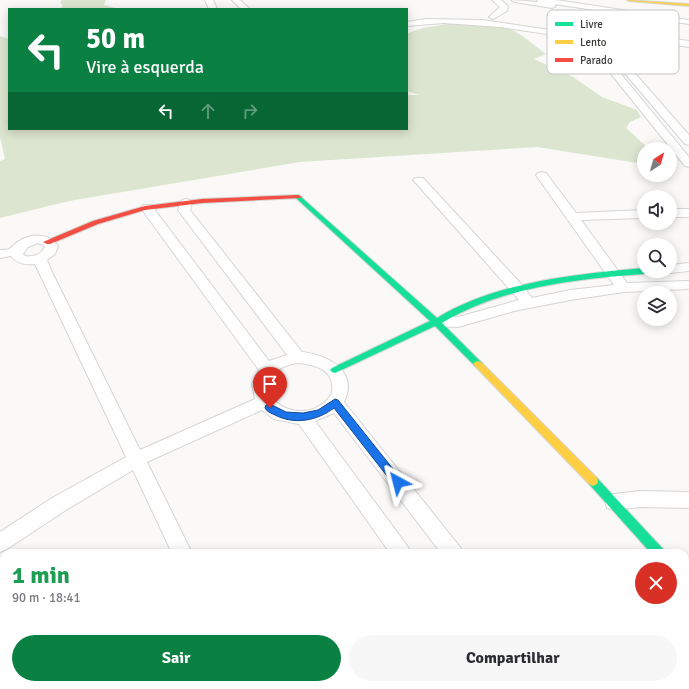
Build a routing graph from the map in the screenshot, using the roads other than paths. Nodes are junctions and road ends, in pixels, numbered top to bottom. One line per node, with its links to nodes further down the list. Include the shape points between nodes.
1 (236, 0): 10 (street)
2 (496, 0): 15 (street, via 504,9)
3 (515, 0): 11 (street, via 552,6)
4 (541, 0): 9 (street)
5 (629, 0): 8 (street)
6 (671, 0): 7 (street)
7 (689, 2)
8 (689, 5)
9 (580, 6): 12 (street); 13 (street)
10 (242, 8)
11 (559, 10)
12 (573, 10)
13 (607, 10)
14 (408, 17): 15 (street)
15 (493, 17): 19 (street)
16 (679, 21): 17 (street)
17 (689, 22)
18 (408, 24): 20 (street, via 438,20)
19 (547, 26)
20 (547, 28)
21 (679, 42): 22 (street)
22 (689, 44)
23 (679, 47): 24 (street)
24 (689, 49)
25 (616, 74): 28 (street)
26 (630, 74): 27 (street)
27 (689, 142)
28 (689, 164)
29 (542, 175): 36 (street)
30 (419, 180): 47 (street)
31 (186, 203): 32 (street); 49 (street, via 298,197); 50 (street, via 184,210)
32 (147, 208): 37 (street, via 94,223); 51 (street)
33 (677, 213): 34 (street)
34 (689, 213)
35 (637, 214): 36 (street)
36 (573, 217): 44 (street)
37 (47, 242): 38 (street, via 27,242); 40 (street, via 52,246 51,250)
38 (16, 250): 39 (street); 40 (street, via 17,257 24,260)
39 (0, 254)
40 (40, 258): 56 (street)
41 (689, 267): 42 (street)
42 (677, 268)
43 (637, 271): 44 (street)
44 (614, 273): 46 (street); 47 (street)
45 (689, 285): 46 (street)
46 (624, 288): 48 (street)
47 (519, 290): 48 (street); 49 (street, via 447,313)
48 (528, 303): 49 (street, via 458,322)
49 (436, 322): 52 (street); 58 (street)
50 (298, 357): 51 (street, via 281,361); 52 (street, via 315,358)
51 (267, 370): 53 (street, via 260,382)
52 (335, 370): 54 (street, via 341,382 341,389)
53 (264, 402): 55 (street, via 285,416); 56 (street)
54 (335, 402): 55 (street, via 321,413); 62 (street)
55 (303, 417): 61 (street)
56 (138, 459): 59 (street, via 59,504); 60 (street)
57 (689, 500): 58 (street, via 640,499)
58 (614, 502): 63 (street)
59 (0, 543)
60 (180, 549)
61 (398, 549)
62 (450, 549)
63 (655, 549)

